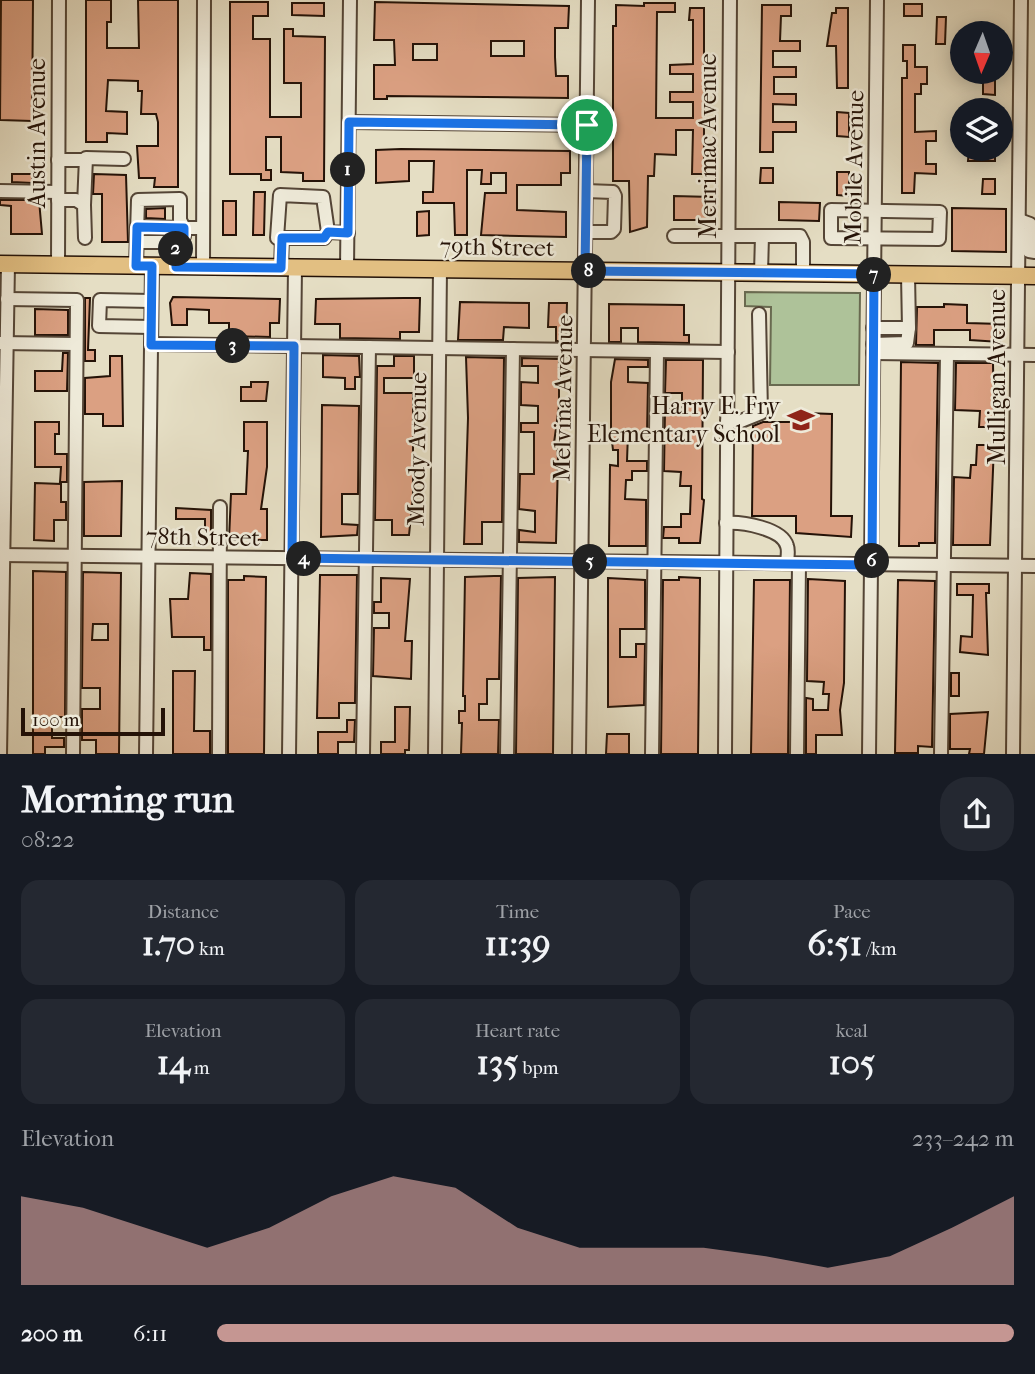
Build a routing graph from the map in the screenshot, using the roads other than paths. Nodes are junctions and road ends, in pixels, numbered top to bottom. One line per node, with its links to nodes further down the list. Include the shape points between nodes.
1 (59, 0): 11 (street, Austin Avenue)
2 (204, 0): 21 (street)
3 (350, 0): 8 (street)
4 (588, 0): 9 (street, Melvina Avenue)
5 (730, 0): 26 (street, Merrimac Avenue)
6 (877, 0): 17 (street, Mobile Avenue)
7 (1021, 0): 18 (street, Mulligan Avenue)
8 (349, 122): 9 (street); 24 (street)
9 (587, 125): 14 (street, Melvina Avenue)
10 (124, 159): 12 (street)
11 (58, 160): 12 (street); 15 (street, Austin Avenue)
12 (86, 160): 16 (street)
13 (0, 191): 15 (street)
14 (586, 191): 23 (street, Melvina Avenue); 23 (street, via 613,192 615,196 614,229)
15 (58, 196): 16 (street); 35 (street, Austin Avenue)
16 (84, 205): 28 (street)
17 (875, 210): 30 (street, Mobile Avenue); 30 (street, via 831,210 831,238); 30 (street, via 940,212 939,239)
18 (1019, 220): 33 (street, via 1030,224 1030,251); 48 (street, Mulligan Avenue)
19 (137, 227): 20 (street); 20 (street, via 138,200 180,199); 31 (street)
20 (184, 228): 21 (street); 32 (street, via 184,236)
21 (203, 228): 38 (street)
22 (328, 232): 24 (street); 29 (street, via 324,238); 29 (street, via 323,197 284,194 278,200)
23 (586, 232): 42 (street, Melvina Avenue)
24 (348, 233): 40 (street)
25 (674, 236): 26 (street)
26 (729, 236): 27 (street); 43 (street, Merrimac Avenue)
27 (762, 236): 44 (street); 45 (street, via 800,236)
28 (85, 238)
29 (279, 238): 39 (street)
30 (874, 238): 46 (street, Mobile Avenue)
31 (137, 242): 32 (street); 36 (street)
32 (176, 242): 37 (street)
33 (1035, 252)
34 (4, 264): 35 (main road, 79th Street); 49 (street)
35 (58, 265): 36 (main road, 79th Street)
36 (144, 266): 37 (main road, 79th Street); 50 (street)
37 (176, 267): 38 (main road, 79th Street)
38 (203, 267): 39 (main road, 79th Street)
39 (288, 268): 40 (main road, 79th Street); 58 (street)
40 (347, 268): 41 (main road, 79th Street)
41 (440, 270): 42 (main road, 79th Street); 60 (street, Moody Avenue)
42 (585, 271): 43 (main road, 79th Street); 63 (street, Melvina Avenue)
43 (728, 273): 44 (main road, 79th Street); 65 (street, Merrimac Avenue)
44 (761, 273): 45 (main road, 79th Street)
45 (803, 274): 46 (main road, 79th Street)
46 (874, 274): 47 (main road, 79th Street); 53 (street, Mobile Avenue)
47 (908, 275): 48 (main road, 79th Street); 54 (street)
48 (1027, 276): 67 (street, Mulligan Avenue)
49 (8, 299): 55 (street); 56 (street, via 77,300)
50 (151, 301): 52 (street); 52 (street, via 100,300 99,326)
51 (759, 314): 69 (street, via 761,414)
52 (151, 327): 57 (street)
53 (873, 328): 54 (street); 62 (street, Mobile Avenue)
54 (909, 328): 62 (street, via 907,343)
55 (3, 343): 56 (street); 72 (street)
56 (76, 344): 73 (street)
57 (151, 345): 58 (street); 74 (street)
58 (294, 346): 59 (street); 76 (street)
59 (369, 347): 60 (street); 77 (street)
60 (440, 348): 61 (street); 78 (street, Moody Avenue)
61 (513, 349): 63 (street); 79 (street)
62 (873, 349): 66 (street); 84 (street, Mobile Avenue)
63 (585, 350): 64 (street); 80 (street, Melvina Avenue)
64 (657, 351): 65 (street); 81 (street)
65 (728, 352): 69 (street, Merrimac Avenue)
66 (947, 354): 67 (street); 85 (street)
67 (1018, 355): 68 (street); 86 (street, Mulligan Avenue)
68 (1035, 355)
69 (727, 422): 71 (street, Merrimac Avenue)
70 (220, 507): 75 (street)
71 (726, 523): 82 (street, Merrimac Avenue); 83 (street, via 759,526 782,538)
72 (2, 555): 73 (street, 78th Street); 88 (street)
73 (76, 556): 74 (street, 78th Street); 89 (street)
74 (148, 557): 75 (street, 78th Street); 90 (street)
75 (220, 558): 76 (street, 78th Street); 91 (street)
76 (292, 558): 77 (street, 78th Street); 92 (street)
77 (365, 559): 78 (street, 78th Street); 93 (street)
78 (437, 560): 79 (street, 78th Street); 94 (street, Moody Avenue)
79 (510, 561): 80 (street, 78th Street); 95 (street)
80 (582, 562): 81 (street, 78th Street); 96 (street, Melvina Avenue)
81 (655, 562): 82 (street, 78th Street); 97 (street)
82 (726, 563): 83 (street, 78th Street); 98 (street, Merrimac Avenue)
83 (793, 564): 84 (street, 78th Street); 99 (street)
84 (872, 565): 85 (street, 78th Street); 100 (street, Mobile Avenue)
85 (944, 565): 86 (street, 78th Street); 101 (street)
86 (1016, 566): 87 (street, 78th Street); 102 (street, Mulligan Avenue)
87 (1035, 566)
88 (0, 754)
89 (73, 754)
90 (146, 754)
91 (219, 754)
92 (289, 754)
93 (363, 754)
94 (435, 754)
95 (507, 754)
96 (579, 754)
97 (652, 754)
98 (725, 754)
99 (797, 754)
100 (869, 754)
101 (941, 754)
102 (1013, 754)

